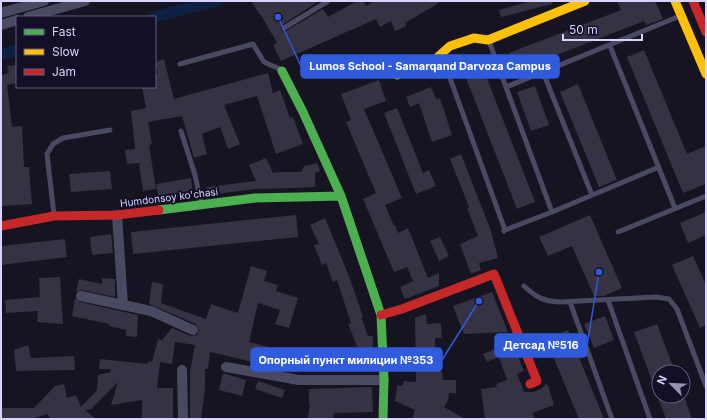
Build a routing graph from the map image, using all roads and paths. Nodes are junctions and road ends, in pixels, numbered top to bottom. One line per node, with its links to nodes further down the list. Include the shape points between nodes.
1 (44, 1): 8 (street)
2 (85, 1): 7 (street)
3 (328, 1): 13 (lane)
4 (585, 1): 15 (street)
5 (675, 1): 10 (street)
6 (693, 1): 14 (street)
7 (63, 4): 9 (street)
8 (1, 13)
9 (31, 16)
10 (681, 16): 16 (lane); 21 (street)
11 (16, 20): 12 (street)
12 (1, 25)
13 (284, 28)
14 (706, 32)
15 (488, 40): 17 (street, via 474,38 450,46); 23 (lane)
16 (610, 46): 20 (lane); 26 (lane)
17 (441, 53): 22 (street, via 431,63); 32 (lane, via 504,231)
18 (180, 64): 19 (lane, via 253,44 264,62)
19 (282, 71): 28 (street)
20 (543, 72): 23 (lane); 27 (lane)
21 (706, 74)
22 (397, 75)
23 (506, 87): 32 (lane)
24 (110, 130): 34 (lane, via 63,138 53,144 47,154)
25 (181, 131): 30 (lane)
26 (659, 168): 27 (lane); 31 (lane)
27 (592, 195): 32 (lane)
28 (340, 196): 30 (street, Humdonsoy ko'chasi, via 255,198); 42 (street)
29 (706, 196): 31 (lane)
30 (202, 204): 33 (street, Humdonsoy ko'chasi)
31 (675, 208): 36 (lane)
32 (552, 212)
33 (117, 215): 34 (street, Humdonsoy ko'chasi); 41 (street)
34 (54, 216): 35 (street, Humdonsoy ko'chasi)
35 (1, 226)
36 (618, 232)
37 (524, 286): 40 (lane, via 534,296 545,301)
38 (81, 296): 41 (street)
39 (608, 300): 40 (lane); 48 (lane, via 656,297 669,299 677,309); 52 (lane)
40 (570, 302): 51 (lane)
41 (123, 304): 43 (street, via 151,311)
42 (381, 315): 46 (street); 47 (street, via 494,274 537,381)
43 (193, 330)
44 (226, 367): 46 (street, via 299,380)
45 (182, 370): 49 (street)
46 (384, 380): 50 (street)
47 (530, 384)
48 (706, 386)
49 (183, 419)
50 (383, 419)
51 (612, 419)
52 (650, 419)

